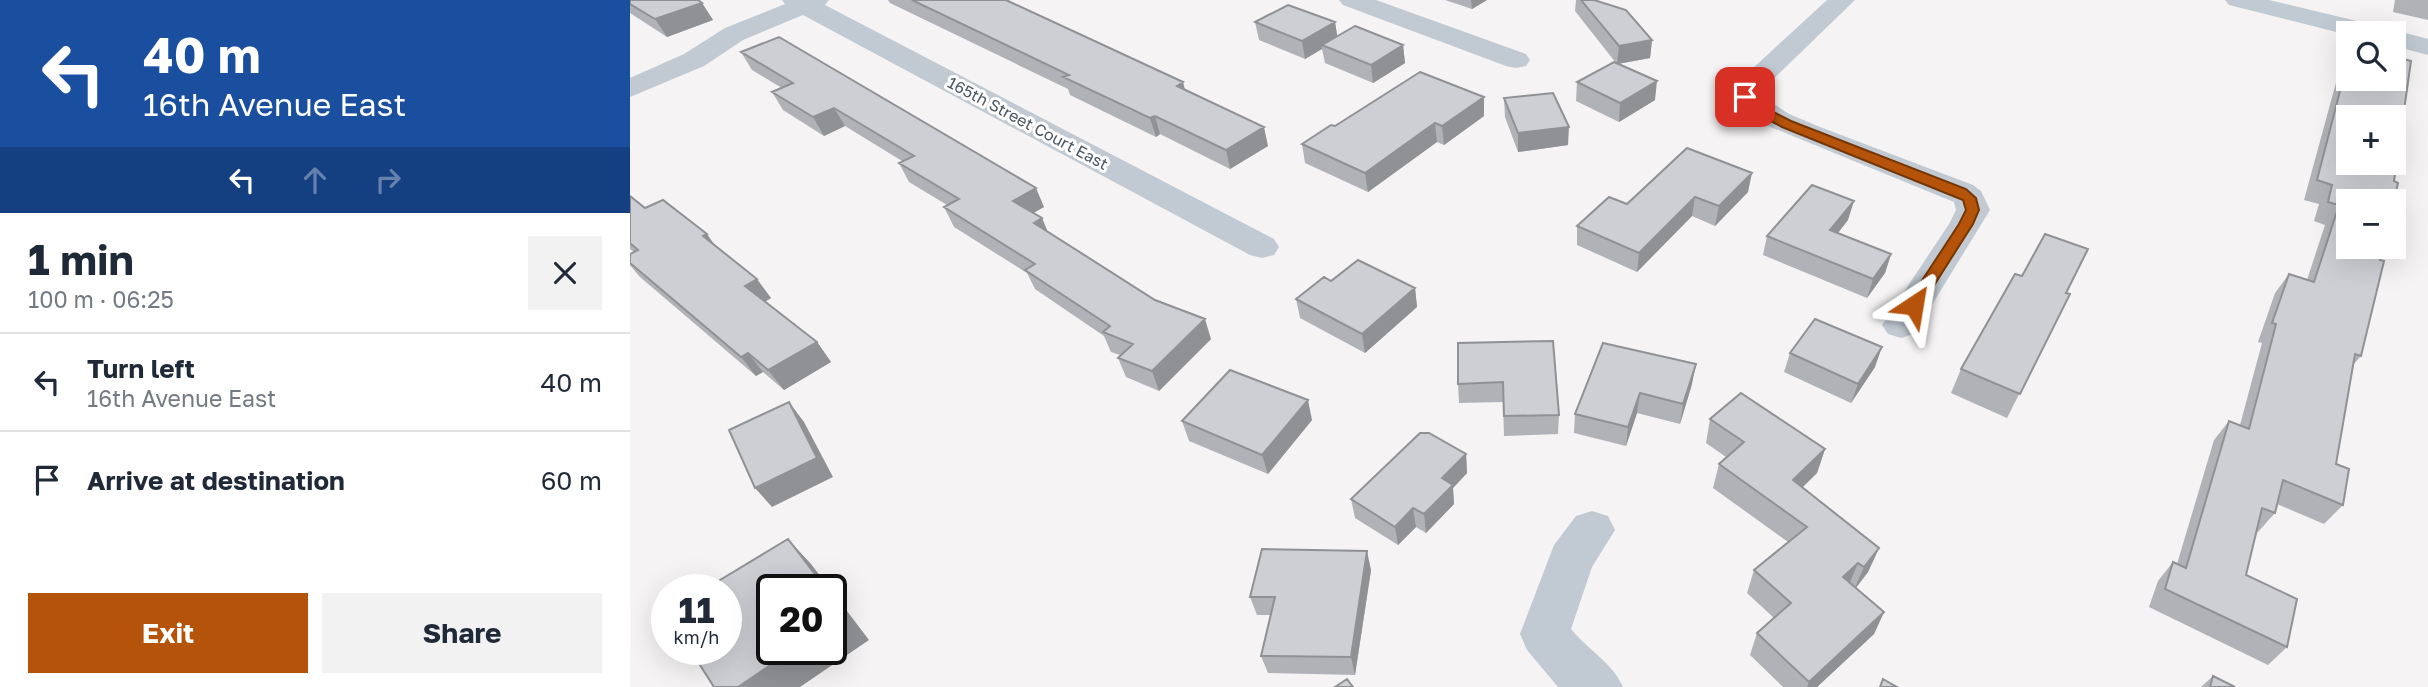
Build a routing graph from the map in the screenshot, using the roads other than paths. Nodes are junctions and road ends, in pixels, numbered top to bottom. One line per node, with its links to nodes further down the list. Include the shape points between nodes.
1 (1352, 0): 9 (street)
2 (1842, 0): 12 (street, via 1749,87 1745,97 1786,124 1969,198 1973,210)
3 (2238, 0): 5 (street)
4 (805, 2): 10 (street); 11 (street, 165th Street Court East)
5 (2315, 9): 6 (street)
6 (2344, 21)
7 (2406, 41): 8 (street)
8 (2428, 47)
9 (1516, 60)
10 (630, 88)
11 (1262, 247)
12 (1901, 325)
13 (1592, 530): 14 (street, via 1572,559 1545,634 1568,664)
14 (1597, 687)

